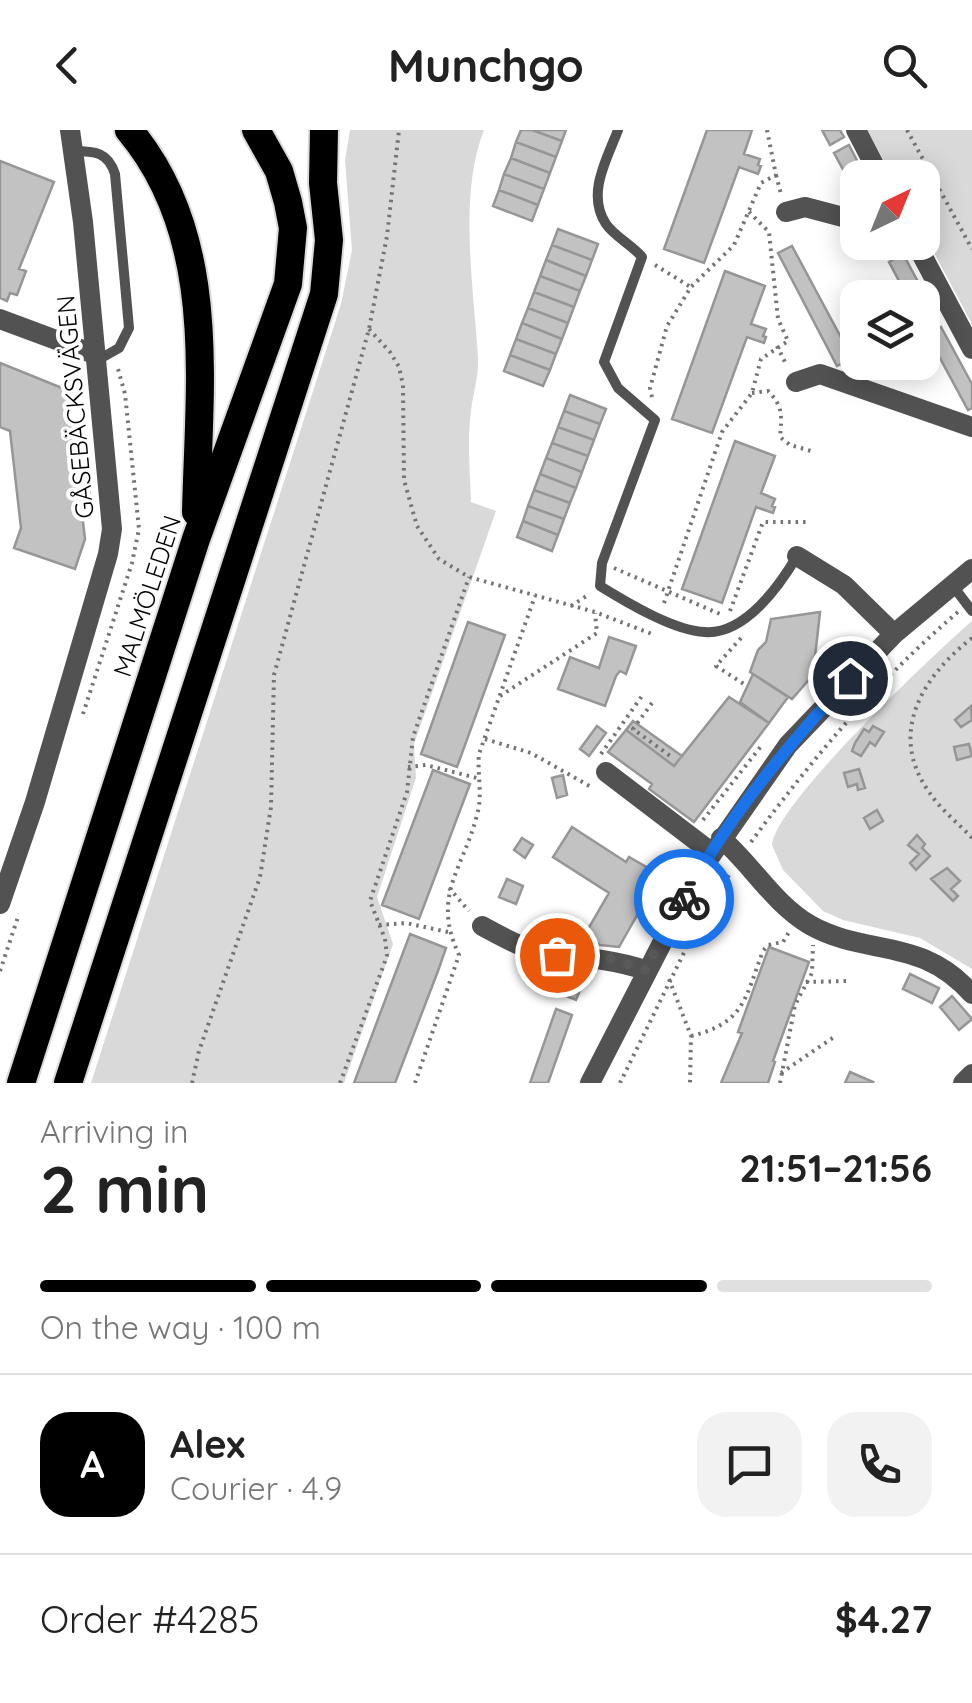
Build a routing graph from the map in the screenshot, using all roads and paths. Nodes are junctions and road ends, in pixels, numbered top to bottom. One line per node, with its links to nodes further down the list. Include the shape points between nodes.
1 (128, 130): 28 (highway, via 175,209 196,294)
2 (256, 130): 28 (highway, MALMÖLEDEN, via 288,202 288,284)
3 (324, 130): 73 (highway, via 324,294)
4 (399, 130): 19 (path)
5 (618, 130): 15 (lane, via 598,183 598,206 607,227)
6 (767, 130): 11 (path, via 776,174 761,183)
7 (856, 130): 10 (street)
8 (907, 130): 14 (path)
9 (71, 140): 21 (street, GÅSEBÄCKSVÄGEN); 21 (lane, via 110,160 115,174 129,328 119,348)
10 (872, 160)
11 (748, 212): 17 (path, via 734,245); 23 (path, via 769,232 778,319 788,341 761,359)
12 (786, 212): 13 (street, via 804,207)
13 (840, 216)
14 (972, 249)
15 (642, 257): 17 (path); 24 (lane, via 604,362 618,388)
16 (925, 260): 20 (street)
17 (691, 287): 24 (path, via 667,326 654,372)
18 (0, 319): 21 (street)
19 (369, 329): 32 (path, via 399,367 404,480 418,526 439,560); 74 (path, via 274,675 271,806 260,878)
20 (972, 349)
21 (95, 358): 58 (street, GÅSEBÄCKSVÄGEN, via 111,500 108,554)
22 (796, 382): 25 (street, via 820,374)
23 (752, 393): 26 (path, via 768,391 777,400 780,437); 35 (path, via 722,432)
24 (655, 420): 30 (lane)
25 (972, 427)
26 (815, 452)
27 (808, 522): 35 (path, via 762,522 728,616)
28 (196, 539): 72 (highway, MALMÖLEDEN)
29 (797, 556): 41 (lane, via 781,583); 43 (street, via 844,586)
30 (602, 563): 33 (lane); 35 (path)
31 (972, 569): 34 (street)
32 (469, 576): 36 (path); 51 (path, via 412,737)
33 (600, 586): 37 (path); 40 (lane)
34 (952, 586): 38 (lane); 43 (street)
35 (668, 589): 40 (path)
36 (536, 596): 37 (path); 46 (path)
37 (571, 606): 39 (path)
38 (969, 608): 56 (path, via 868,698)
39 (595, 612): 42 (path); 46 (path, via 596,633)
40 (659, 618): 41 (lane, via 706,632)
41 (741, 620): 45 (path, via 744,634 716,666)
42 (652, 634)
43 (894, 634): 55 (street, via 788,746)
44 (972, 638): 54 (path, via 926,685 910,737 929,793)
45 (747, 686)
46 (500, 696): 49 (path)
47 (642, 696): 53 (path, via 594,763)
48 (652, 703): 50 (path, via 633,729)
49 (485, 739): 52 (path); 53 (path)
50 (674, 758)
51 (408, 767): 52 (path, via 426,765); 60 (path, via 407,792 370,900)
52 (478, 779): 57 (path, via 477,818)
53 (599, 780): 55 (street)
54 (972, 838)
55 (716, 845): 56 (street); 63 (street)
56 (741, 855): 59 (street); 64 (path)
57 (449, 888): 61 (path); 62 (path)
58 (0, 904)
59 (805, 921): 65 (path, via 814,960); 67 (street, via 924,958); 68 (path, via 783,942 768,945 732,1019)
60 (378, 925): 62 (path); 75 (path, via 388,956)
61 (482, 926): 63 (street, via 533,950 612,959)
62 (448, 932): 76 (path, via 459,955)
63 (645, 970): 77 (street)
64 (669, 979): 68 (path); 78 (path)
65 (806, 982): 66 (path); 70 (path)
66 (848, 982)
67 (972, 994)
68 (691, 1036): 79 (path)
69 (834, 1037): 70 (path)
70 (781, 1073): 80 (path)
71 (972, 1074): 81 (street)
72 (20, 1083)
73 (68, 1083)
74 (192, 1083)
75 (340, 1083)
76 (416, 1083)
77 (590, 1083)
78 (620, 1083)
79 (690, 1083)
80 (780, 1083)
81 (963, 1083)

